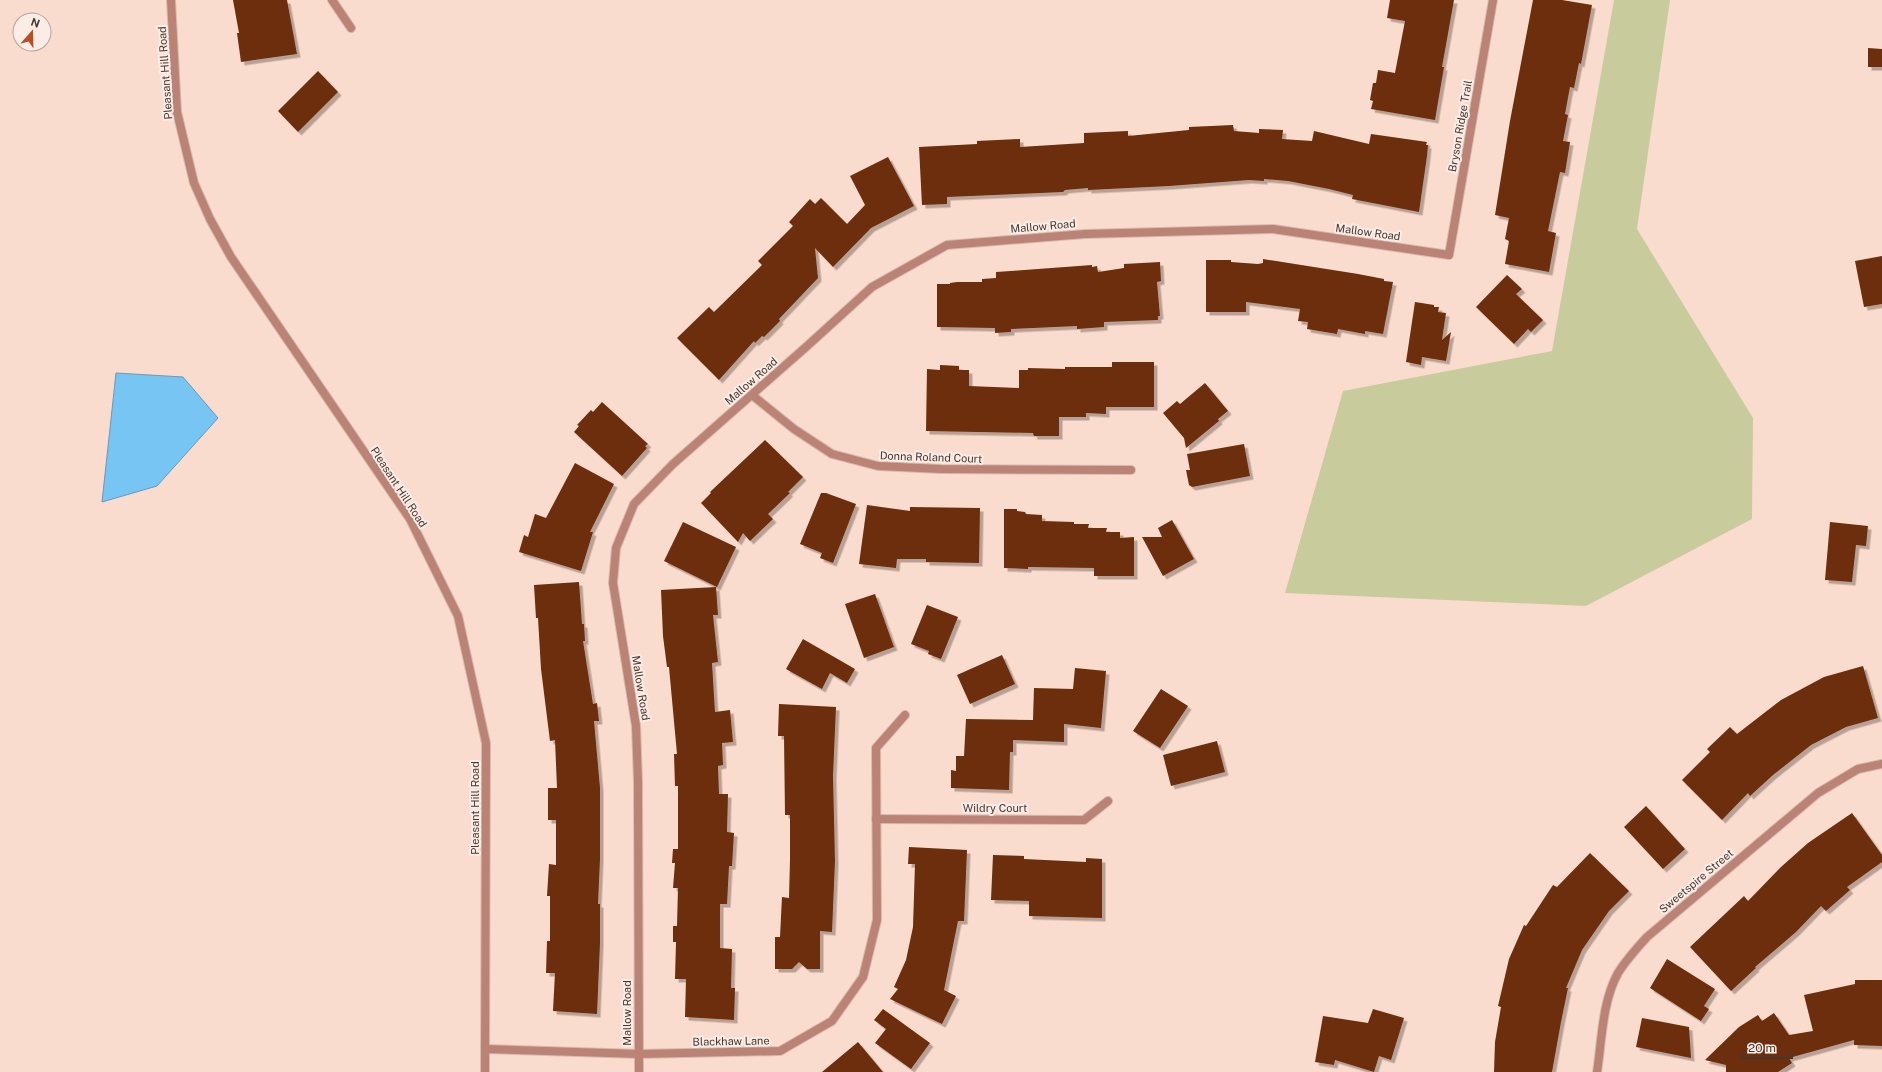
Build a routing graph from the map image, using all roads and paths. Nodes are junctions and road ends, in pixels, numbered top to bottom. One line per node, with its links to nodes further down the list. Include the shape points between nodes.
1 (171, 0): 12 (street, Pleasant Hill Road, via 177,112 194,183 210,219 231,257 410,519 458,616 486,743)
2 (332, 0): 4 (street)
3 (1493, 0): 5 (street, Bryson Ridge Trail)
4 (351, 28)
5 (1449, 255): 6 (street, Mallow Road, via 1273,229 1085,234 947,244 872,287)
6 (752, 395): 7 (street, Donna Roland Court, via 794,429 832,454 878,466 941,470); 13 (street, Mallow Road, via 673,464 634,504 616,548 613,583 636,726)
7 (1131, 470)
8 (905, 715): 11 (street, Blackhaw Lane, via 876,748)
9 (1882, 764): 16 (street, Sweetspire Street, via 1858,769 1818,793 1647,937 1618,974 1610,992)
10 (1108, 801): 11 (street, Wildry Court, via 1084,820)
11 (876, 819): 13 (street, Blackhaw Lane, via 877,920 863,977 832,1021 780,1051)
12 (485, 1049): 13 (street, Blackhaw Lane); 14 (street, Pleasant Hill Road)
13 (638, 1054): 15 (street, Mallow Road)
14 (484, 1072)
15 (639, 1072)
16 (1597, 1072)

